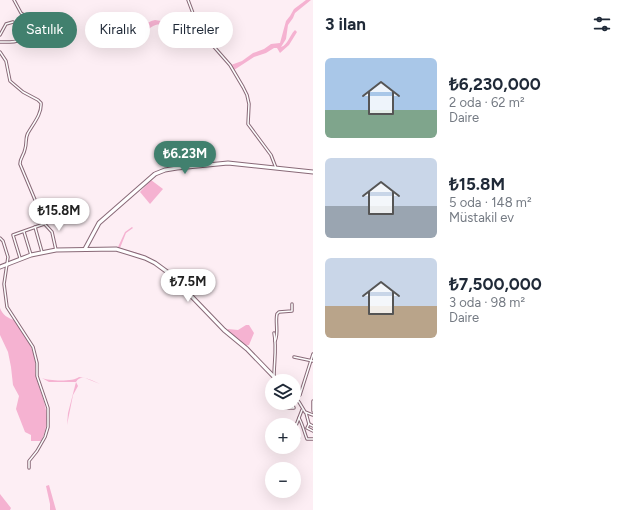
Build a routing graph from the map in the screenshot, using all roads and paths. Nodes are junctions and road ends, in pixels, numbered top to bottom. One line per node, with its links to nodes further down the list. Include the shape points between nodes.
1 (14, 0): 3 (street)
2 (188, 0): 9 (street, via 197,24 230,65 247,94 248,124 271,156)
3 (20, 12)
4 (12, 22): 5 (street, via 6,24)
5 (0, 35)
6 (0, 42): 7 (street)
7 (12, 42)
8 (0, 52): 11 (street, via 6,61 10,81 41,103 26,138 26,147 20,162)
9 (276, 168): 10 (street); 15 (street, via 228,163 160,171 99,223)
10 (313, 172)
11 (44, 224): 12 (street); 16 (street, via 52,232)
12 (35, 227): 13 (street); 17 (street)
13 (24, 232): 18 (street); 19 (street, via 13,235)
14 (0, 238): 20 (street)
15 (84, 249): 16 (street); 28 (street, via 120,250 159,265)
16 (56, 250): 17 (street)
17 (42, 252): 18 (street)
18 (31, 255): 19 (street)
19 (20, 258): 20 (street)
20 (8, 263): 21 (street); 42 (street, via 4,284 7,306 34,351 37,376 48,408 49,418 45,437 30,461)
21 (0, 267)
22 (292, 304): 24 (street, via 292,311 279,312 276,315)
23 (274, 333): 24 (street)
24 (276, 341): 29 (street)
25 (313, 354): 27 (street)
26 (294, 357): 27 (street)
27 (312, 360): 30 (street)
28 (271, 374)
29 (274, 374)
30 (301, 392)
31 (313, 402): 33 (street)
32 (302, 410): 34 (street); 36 (street)
33 (313, 412)
34 (306, 413): 35 (street); 38 (street)
35 (313, 415)
36 (299, 418)
37 (301, 423): 41 (street, via 307,439)
38 (309, 424): 39 (street); 40 (street, via 307,428)
39 (313, 426)
40 (313, 431)
41 (313, 439)
42 (29, 468)

